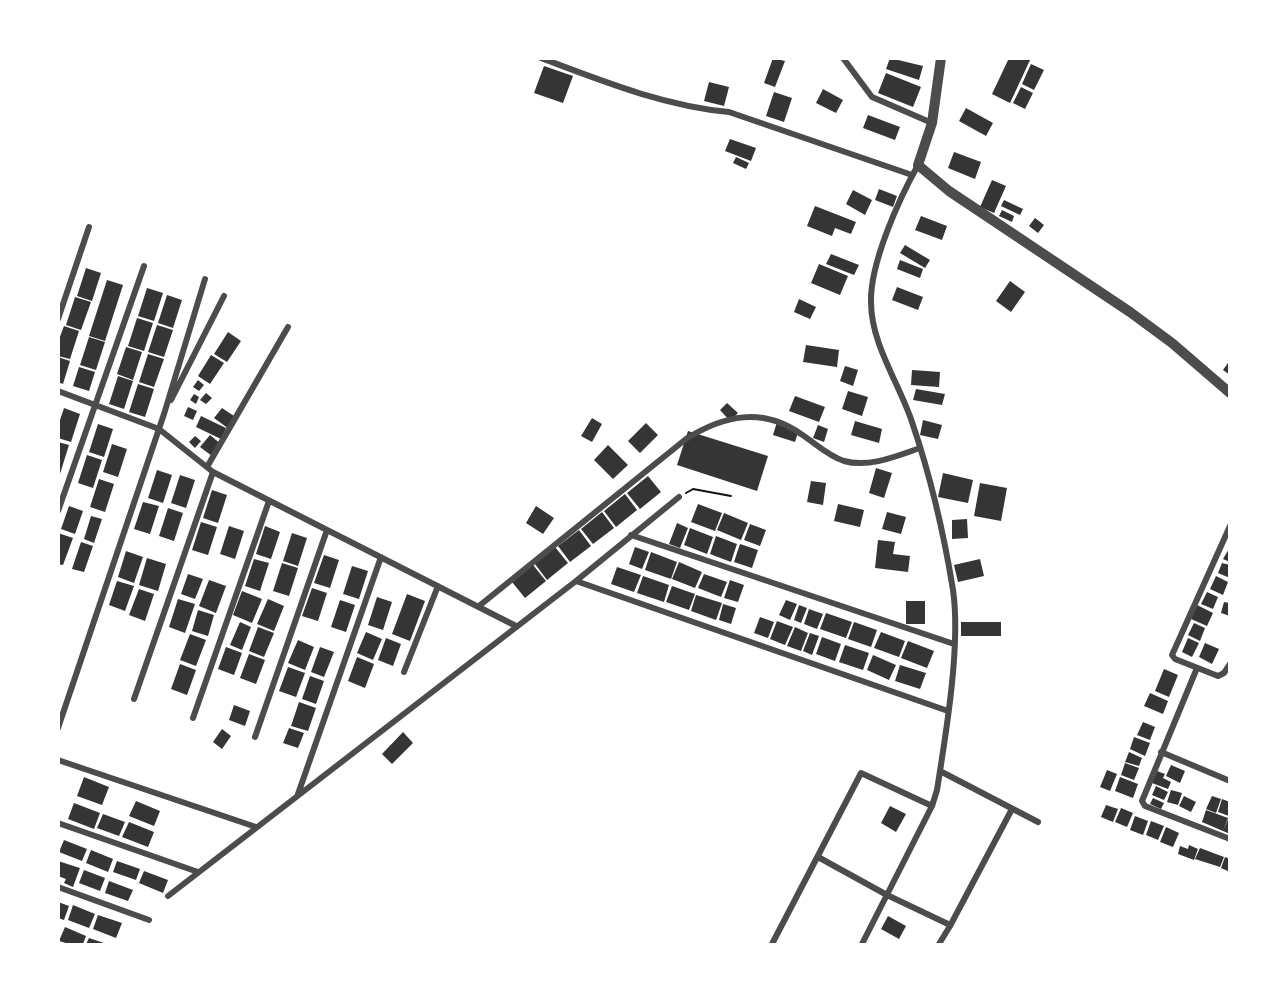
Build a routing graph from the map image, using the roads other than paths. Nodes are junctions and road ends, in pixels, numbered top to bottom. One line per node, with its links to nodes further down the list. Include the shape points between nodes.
1 (541, 58): 5 (street, via 678,104 729,112)
2 (843, 58): 4 (street, via 872,98)
3 (941, 58): 4 (street)
4 (932, 123): 5 (street)
5 (915, 170): 13 (street, via 1172,343); 17 (street, via 877,260 871,303 880,343)
6 (89, 227): 10 (street)
7 (144, 266): 14 (street)
8 (205, 279): 15 (street)
9 (224, 296): 15 (street)
10 (58, 319)
11 (288, 327): 18 (street)
12 (58, 391): 14 (street)
13 (1230, 393)
14 (96, 404): 16 (street); 22 (street)
15 (164, 414): 16 (street)
16 (159, 429): 18 (street); 38 (street)
17 (920, 448): 29 (street, via 855,463 832,455 800,433 773,421 752,416 718,421 686,438); 31 (street, via 949,569)
18 (207, 467): 19 (street)
19 (213, 472): 21 (street); 35 (street)
20 (679, 497): 25 (street)
21 (269, 501): 24 (street); 37 (street)
22 (58, 511)
23 (1230, 526): 33 (street, via 1172,652 1175,659)
24 (327, 530): 26 (street); 39 (street)
25 (631, 535): 27 (street); 31 (street)
26 (381, 557): 28 (street); 44 (street)
27 (576, 581): 30 (street); 36 (street)
28 (438, 586): 29 (street); 34 (street)
29 (479, 606): 30 (street)
30 (516, 626): 44 (street)
31 (954, 644): 36 (street)
32 (1230, 664): 33 (street, via 1218,676)
33 (1197, 669): 40 (street)
34 (404, 672)
35 (134, 699)
36 (948, 711): 42 (street)
37 (193, 718)
38 (58, 728)
39 (255, 737)
40 (1161, 752): 43 (street); 50 (street, via 1143,804)
41 (58, 760): 49 (street)
42 (940, 771): 45 (street); 46 (street)
43 (1230, 781)
44 (298, 794): 49 (street)
45 (932, 806): 51 (street, via 861,773); 54 (street)
46 (1012, 809): 47 (street); 57 (street)
47 (1038, 822)
48 (58, 823): 52 (street)
49 (256, 826): 52 (street)
50 (1230, 839)
51 (818, 857): 54 (street); 58 (street)
52 (198, 872): 55 (street)
53 (58, 887): 56 (street)
54 (887, 895): 57 (street); 59 (street)
55 (168, 896)
56 (149, 920)
57 (950, 926): 60 (street)
58 (772, 945)
59 (862, 945)
60 (939, 945)

